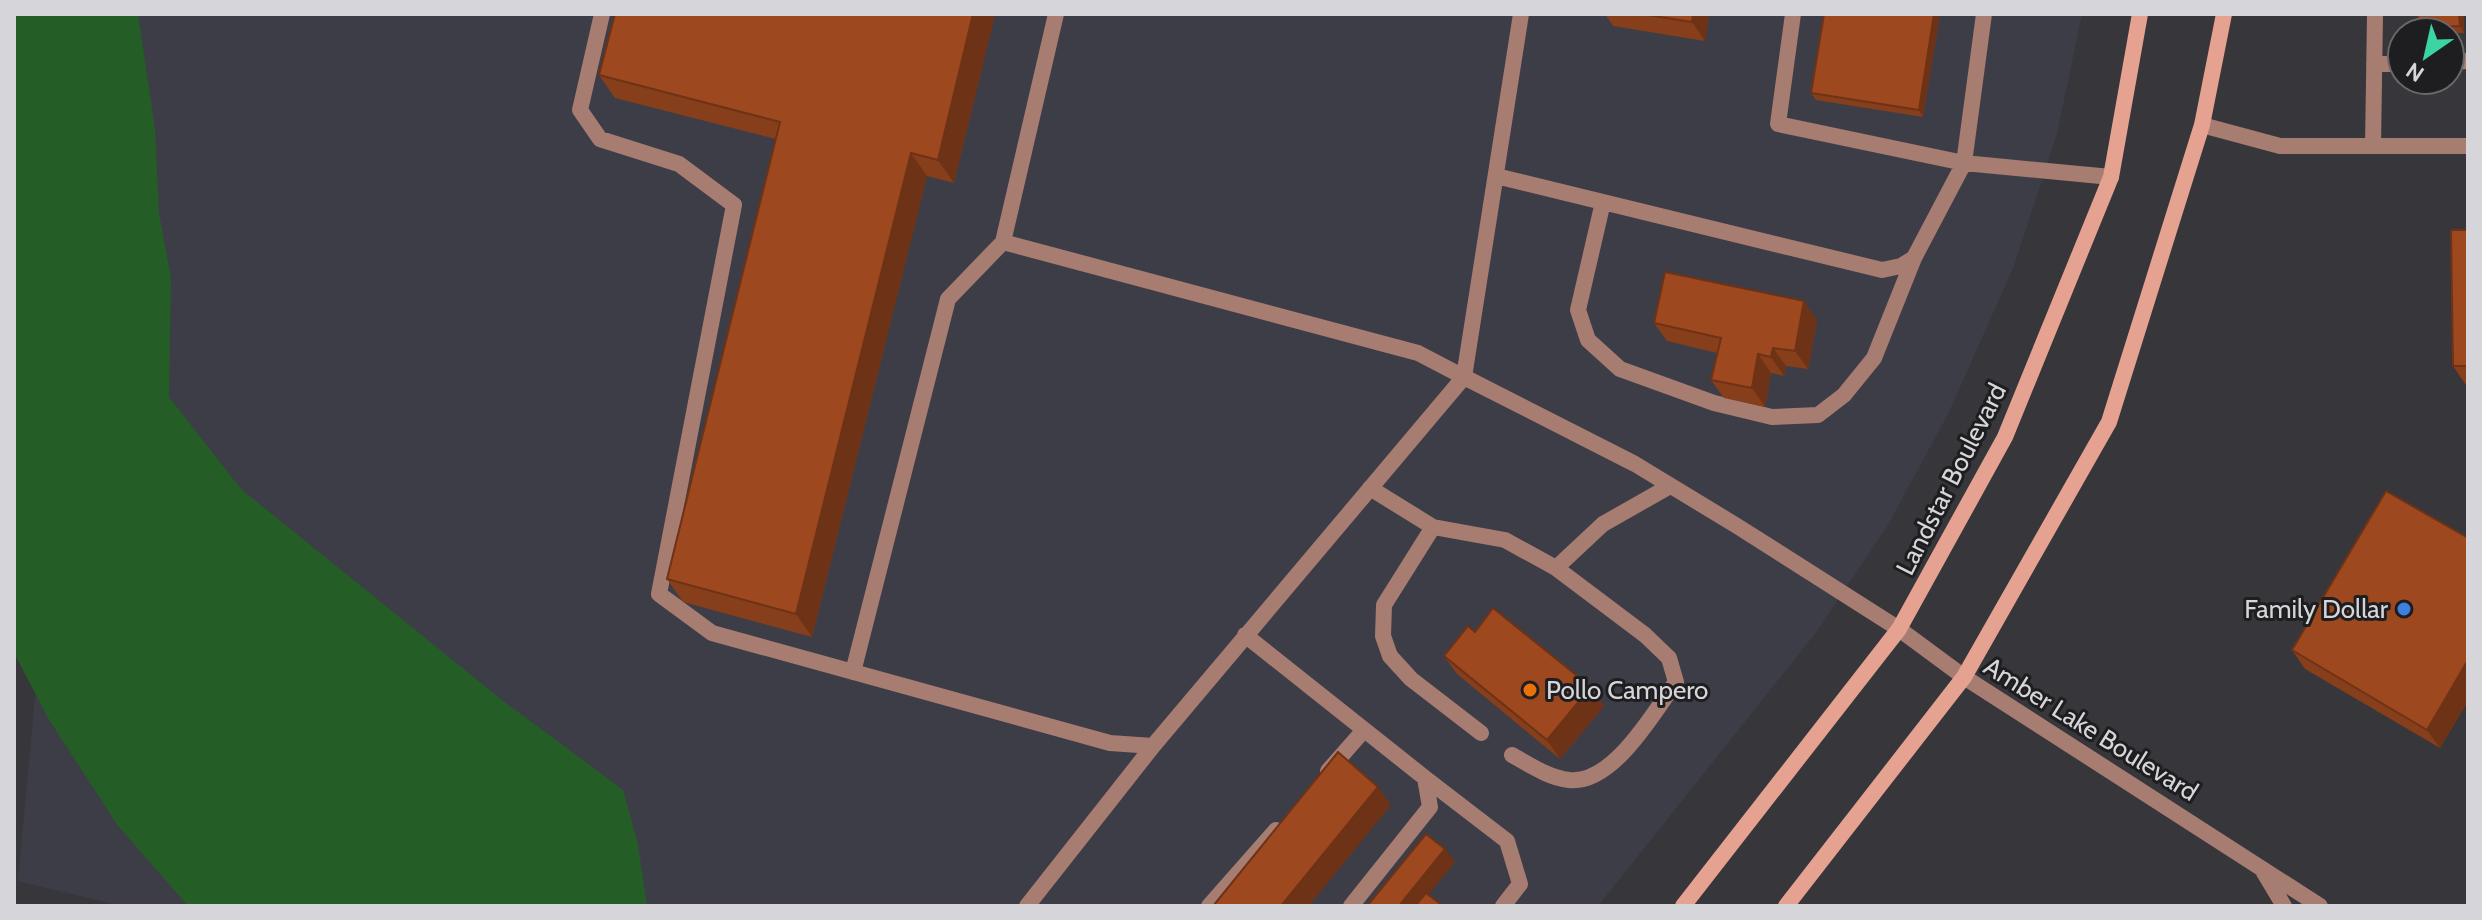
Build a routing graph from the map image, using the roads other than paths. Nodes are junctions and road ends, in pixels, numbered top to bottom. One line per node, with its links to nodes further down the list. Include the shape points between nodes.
1 (602, 14): 27 (lane, via 580,110 600,139 679,164 734,205 659,594 712,633)
2 (1056, 14): 18 (lane)
3 (1521, 14): 15 (lane)
4 (1793, 14): 14 (lane, via 1778,124)
5 (1984, 14): 14 (lane)
6 (2140, 14): 16 (main road, Landstar Boulevard)
7 (2224, 14): 11 (main road)
8 (2375, 14): 9 (lane)
9 (2374, 64): 10 (lane); 12 (lane)
10 (2386, 64)
11 (2202, 125): 12 (lane, via 2280,146); 28 (main road, via 2109,422)
12 (2373, 146): 13 (lane)
13 (2468, 146)
14 (1964, 163): 16 (lane); 19 (lane)
15 (1496, 176): 17 (lane); 20 (lane)
16 (2111, 177): 25 (main road, Landstar Boulevard, via 2005,437)
17 (1603, 202): 19 (lane, via 1882,270); 19 (lane, via 1578,310 1588,340 1620,369 1714,403 1772,417 1818,415 1844,395 1874,358)
18 (1003, 242): 20 (lane, Amber Lake Boulevard, via 1418,353); 27 (lane, via 948,299)
19 (1914, 258)
20 (1464, 377): 21 (lane, Amber Lake Boulevard); 22 (lane)
21 (1670, 486): 24 (lane, via 1603,524); 25 (lane, Amber Lake Boulevard)
22 (1370, 488): 23 (lane); 26 (lane)
23 (1433, 527): 24 (lane, via 1505,540); 30 (lane, via 1384,605 1383,636 1390,656 1411,679)
24 (1556, 568): 32 (lane, via 1645,635 1669,658 1676,682 1625,753 1593,775 1571,781)
25 (1899, 629): 28 (lane, Amber Lake Boulevard); 41 (main road, Landstar Boulevard)
26 (1245, 635): 29 (lane); 31 (lane)
27 (853, 672): 31 (lane, via 1110,743)
28 (1964, 677): 36 (lane, Amber Lake Boulevard); 42 (main road)
29 (1364, 730): 33 (lane); 34 (lane)
30 (1481, 733)
31 (1153, 746): 37 (lane)
32 (1512, 755)
33 (1425, 778): 39 (lane, via 1430,807); 40 (lane, via 1507,841 1520,884)
34 (1312, 789)
35 (1292, 812): 38 (lane)
36 (2260, 866): 43 (lane, Amber Lake Boulevard); 44 (lane, Amber Lake Boulevard)
37 (1027, 906)
38 (1209, 906)
39 (1351, 906)
40 (1503, 906)
41 (1683, 906)
42 (1786, 906)
43 (2284, 906)
44 (2320, 906)

